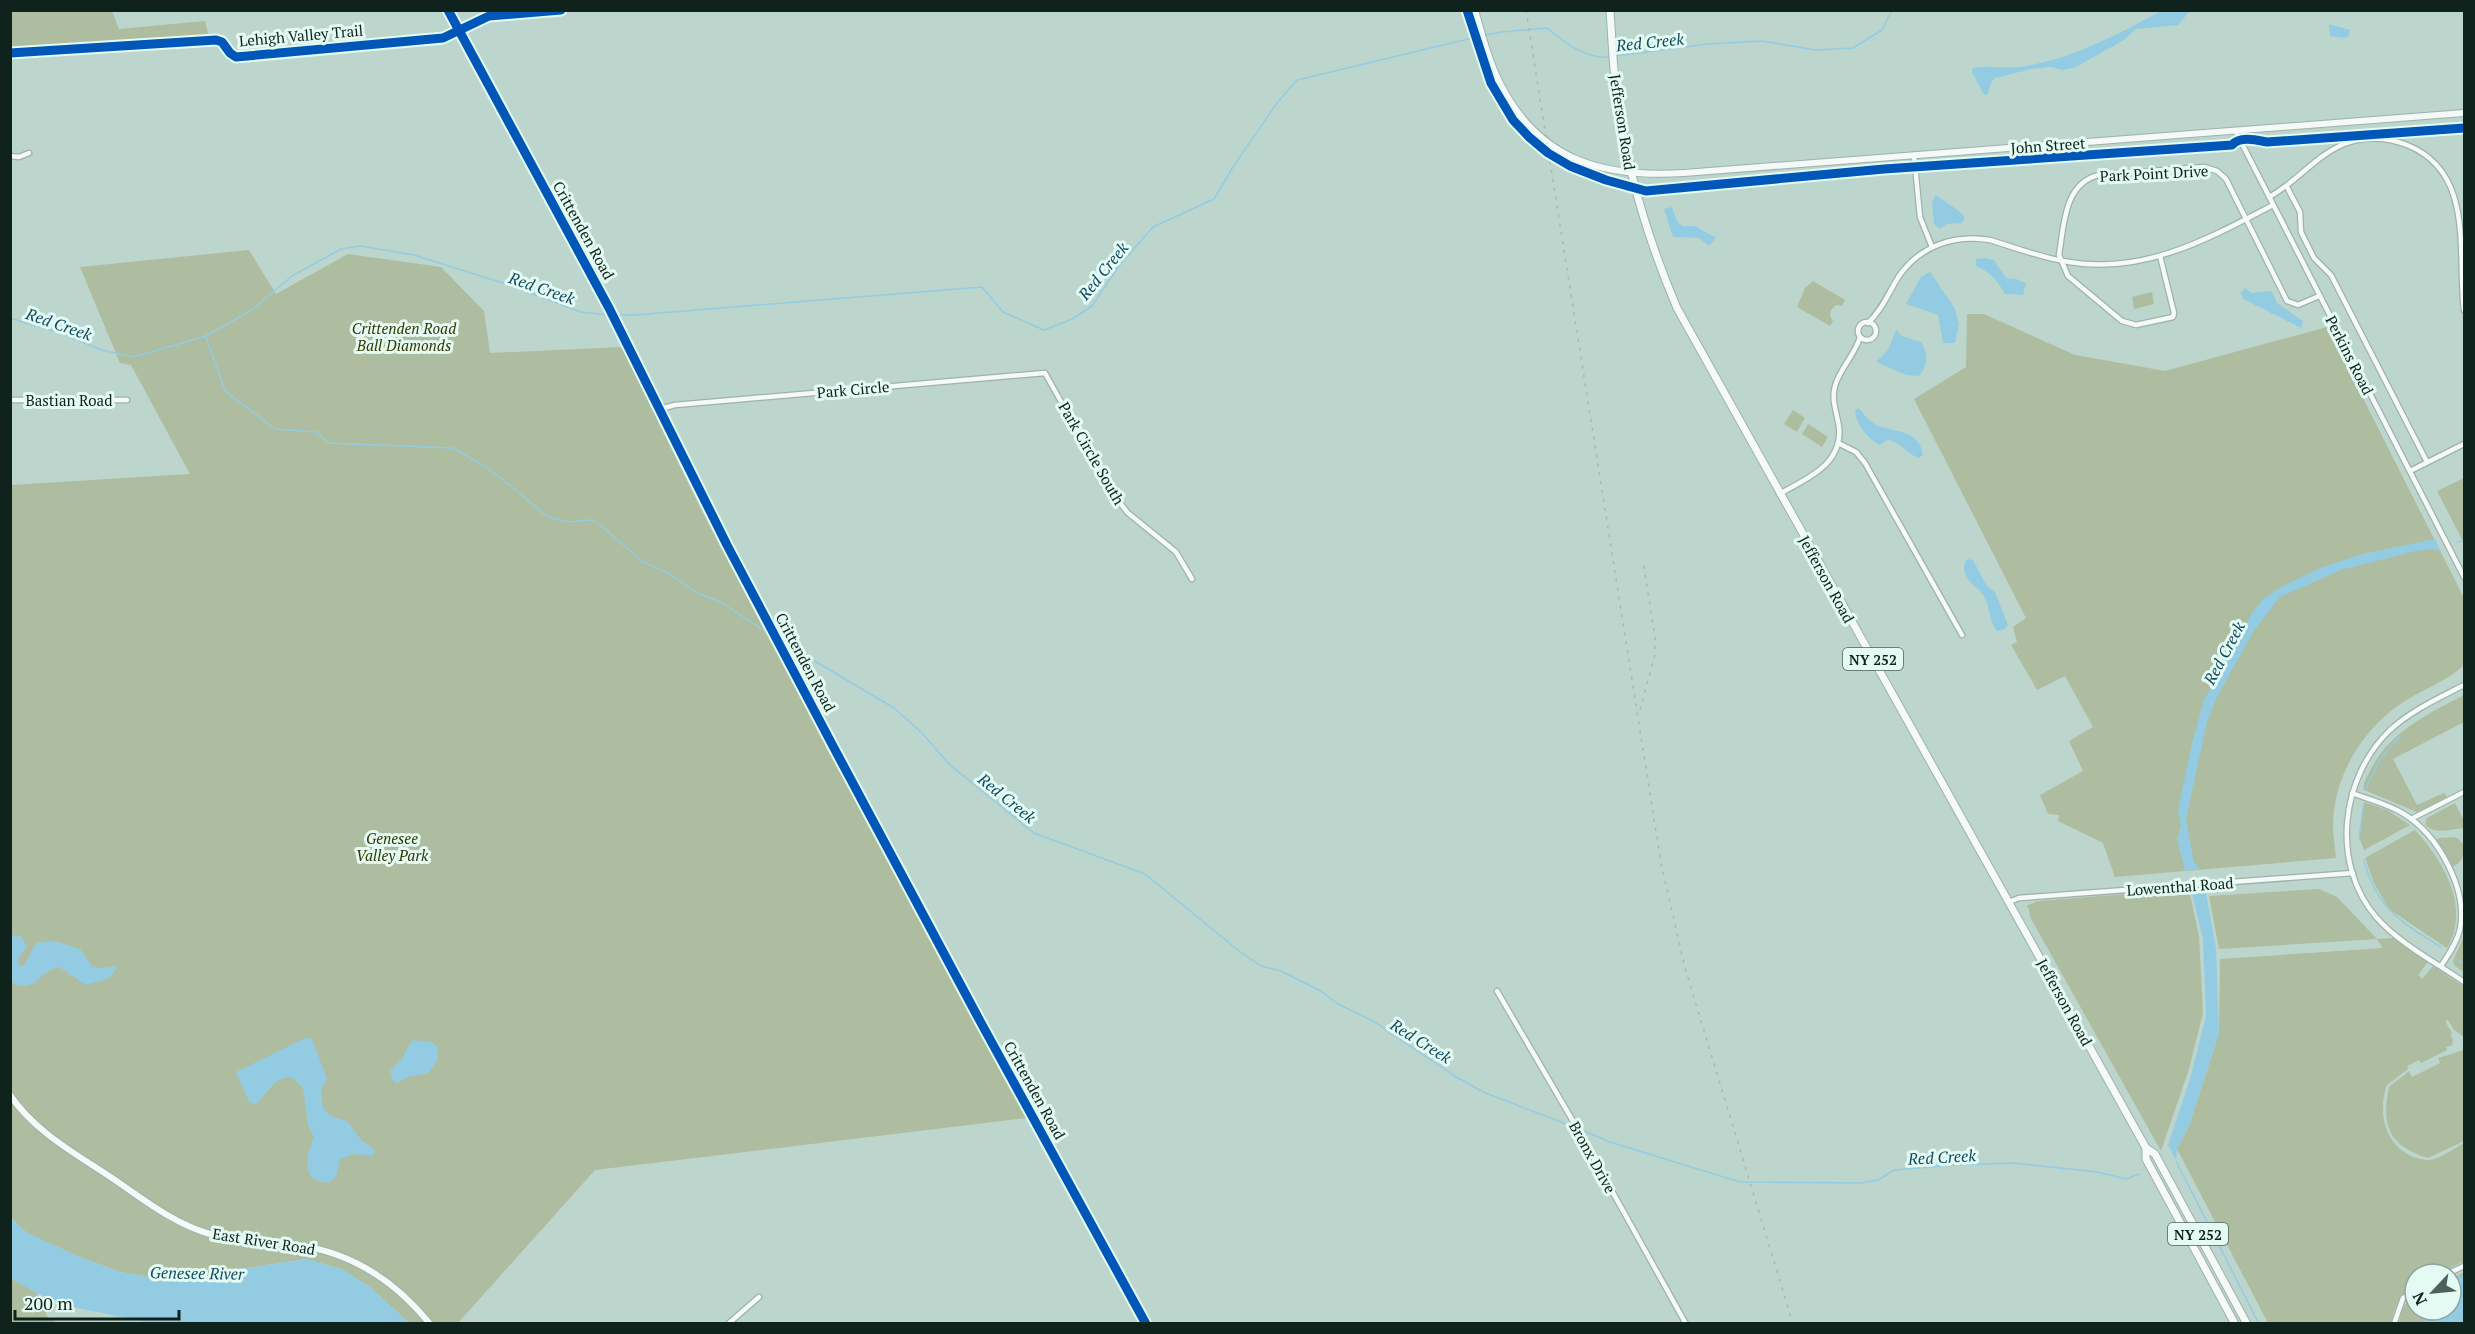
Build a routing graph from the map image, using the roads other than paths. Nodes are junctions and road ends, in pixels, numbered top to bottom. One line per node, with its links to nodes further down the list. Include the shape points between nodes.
1 (448, 10): 26 (street, Crittenden Road)
2 (1475, 10): 9 (street, John Street, via 1500,83 1528,124 1543,138 1588,164)
3 (1610, 10): 9 (main road, Jefferson Road / NY 252, via 1620,120)
4 (2464, 113): 5 (street, John Street)
5 (2236, 132): 7 (street, John Street); 11 (street, Perkins Road)
6 (29, 153): 8 (street)
7 (1914, 155): 9 (street, John Street); 14 (street, via 1920,217)
8 (10, 156)
9 (1631, 174): 31 (main road, Jefferson Road / NY 252, via 1677,308)
10 (2287, 187): 11 (street); 18 (street, via 2322,156 2349,142 2383,139 2420,151 2447,177 2461,210); 29 (street, via 2300,212 2301,232 2314,258 2331,275)
11 (2269, 197): 12 (street, Perkins Road)
12 (2273, 205): 13 (street); 17 (street, Perkins Road)
13 (2246, 219): 15 (street); 16 (street, Park Point Drive, via 2226,179 2211,168 2099,175 2084,181 2072,194); 17 (street, Park Point Drive, via 2287,301 2298,305)
14 (1932, 247): 16 (street, via 1953,239 1978,238); 19 (street, via 1905,269)
15 (2160, 256): 16 (street, via 2096,265); 16 (street, via 2174,315 2136,325 2116,317 2073,281)
16 (2060, 260)
17 (2319, 296): 30 (street, Perkins Road)
18 (2464, 310)
19 (1874, 317): 20 (street); 21 (street)
20 (1868, 323): 21 (street); 22 (street, via 1860,326)
21 (1874, 326): 22 (street, via 1873,337)
22 (1862, 338): 27 (street, via 1835,387)
23 (1045, 373): 26 (street, Park Circle); 33 (street, Park Circle South, via 1112,493 1128,513 1176,552)
24 (127, 399): 25 (street, Bastian Road)
25 (10, 400)
26 (660, 409): 51 (street, Crittenden Road, via 850,778)
27 (1838, 444): 31 (street, via 1822,469); 34 (street, via 1856,452 1865,463)
28 (2464, 444): 29 (street)
29 (2427, 462): 30 (street)
30 (2410, 471): 32 (street, Perkins Road)
31 (1779, 494): 40 (main road, Jefferson Road / NY 252)
32 (2464, 577)
33 (1192, 579)
34 (1962, 635)
35 (2464, 685): 37 (street, via 2412,713 2390,730 2364,764)
36 (2464, 792): 38 (street)
37 (2352, 793): 38 (street, via 2385,804); 39 (street, via 2347,832)
38 (2411, 819): 41 (street, via 2436,846 2452,876 2462,910)
39 (2353, 873): 40 (street, Lowenthal Road, via 2019,898); 42 (street, via 2367,904 2383,924)
40 (2009, 902): 46 (main road, Jefferson Road / NY 252)
41 (2462, 926): 42 (street)
42 (2441, 966): 43 (street)
43 (2464, 982)
44 (1497, 991): 52 (street, Bronx Drive)
45 (10, 1095): 49 (street, East River Road, via 49,1136 173,1218 228,1238 308,1247 346,1258 394,1286)
46 (2146, 1148): 53 (main road, Jefferson Road / NY 252, via 2146,1159); 54 (main road, Jefferson Road / NY 252, via 2155,1155)
47 (759, 1296): 50 (street)
48 (2403, 1298): 55 (street)
49 (430, 1323)
50 (728, 1323)
51 (1146, 1323)
52 (1686, 1323)
53 (2235, 1323)
54 (2247, 1323)
55 (2394, 1323)

